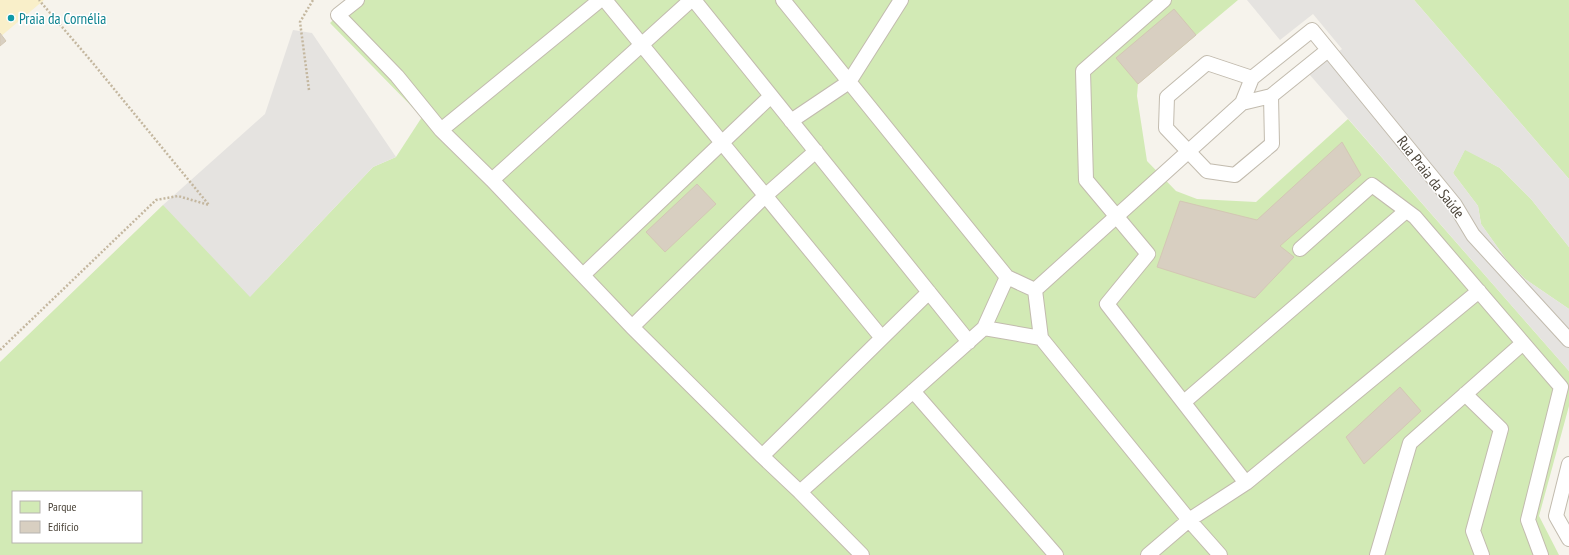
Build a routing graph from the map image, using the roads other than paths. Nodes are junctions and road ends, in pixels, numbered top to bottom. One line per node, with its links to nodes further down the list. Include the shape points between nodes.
1 (357, 0): 16 (lane, via 338,15 397,76)
2 (600, 0): 16 (lane)
3 (605, 0): 8 (lane)
4 (692, 0): 8 (lane); 12 (lane)
5 (783, 0): 11 (lane)
6 (901, 0): 11 (lane)
7 (1164, 0): 23 (lane, via 1083,71 1086,180)
8 (642, 45): 17 (lane); 20 (lane)
9 (1328, 50): 10 (lane, Rua Praia da Saúde, via 1312,30); 13 (lane); 34 (lane, Rua Praia da Saúde, via 1455,205 1473,235)
10 (1252, 78): 14 (lane); 19 (lane, via 1207,63 1166,97 1166,128)
11 (849, 82): 15 (lane); 26 (lane)
12 (771, 96): 15 (lane); 17 (lane)
13 (1271, 96): 14 (lane); 19 (lane, via 1272,144 1235,175 1207,172)
14 (1242, 103): 19 (lane)
15 (791, 121): 18 (lane)
16 (441, 130): 20 (lane)
17 (720, 142): 21 (lane); 25 (lane)
18 (816, 151): 21 (lane); 29 (lane)
19 (1188, 151): 23 (lane)
20 (492, 180): 25 (lane)
21 (765, 196): 30 (lane); 32 (lane)
22 (1406, 211): 24 (lane, via 1372,185); 28 (lane, via 1415,217); 39 (lane)
23 (1116, 216): 27 (lane); 39 (lane, via 1148,254 1107,304)
24 (1300, 249)
25 (583, 275): 30 (lane)
26 (1006, 277): 27 (lane); 31 (lane)
27 (1034, 290): 33 (lane)
28 (1479, 291): 36 (lane); 42 (lane)
29 (929, 292): 32 (lane); 35 (lane)
30 (632, 327): 40 (lane)
31 (984, 328): 33 (lane); 35 (lane)
32 (882, 338): 40 (lane)
33 (1041, 338): 44 (lane)
34 (1569, 340)
35 (969, 342): 37 (lane)
36 (1523, 343): 38 (lane); 52 (lane, via 1561,388 1528,520)
37 (913, 391): 43 (lane); 47 (lane)
38 (1465, 394): 50 (lane, via 1410,443); 51 (lane, via 1501,429 1473,531)
39 (1184, 402): 42 (lane)
40 (762, 456): 43 (lane)
41 (1569, 464): 45 (lane, via 1556,516)
42 (1246, 483): 44 (lane)
43 (800, 492): 46 (lane)
44 (1189, 520): 48 (lane); 49 (lane)
45 (1569, 539)
46 (862, 555)
47 (1056, 555)
48 (1148, 555)
49 (1220, 555)
50 (1377, 555)
51 (1482, 555)
52 (1541, 555)

